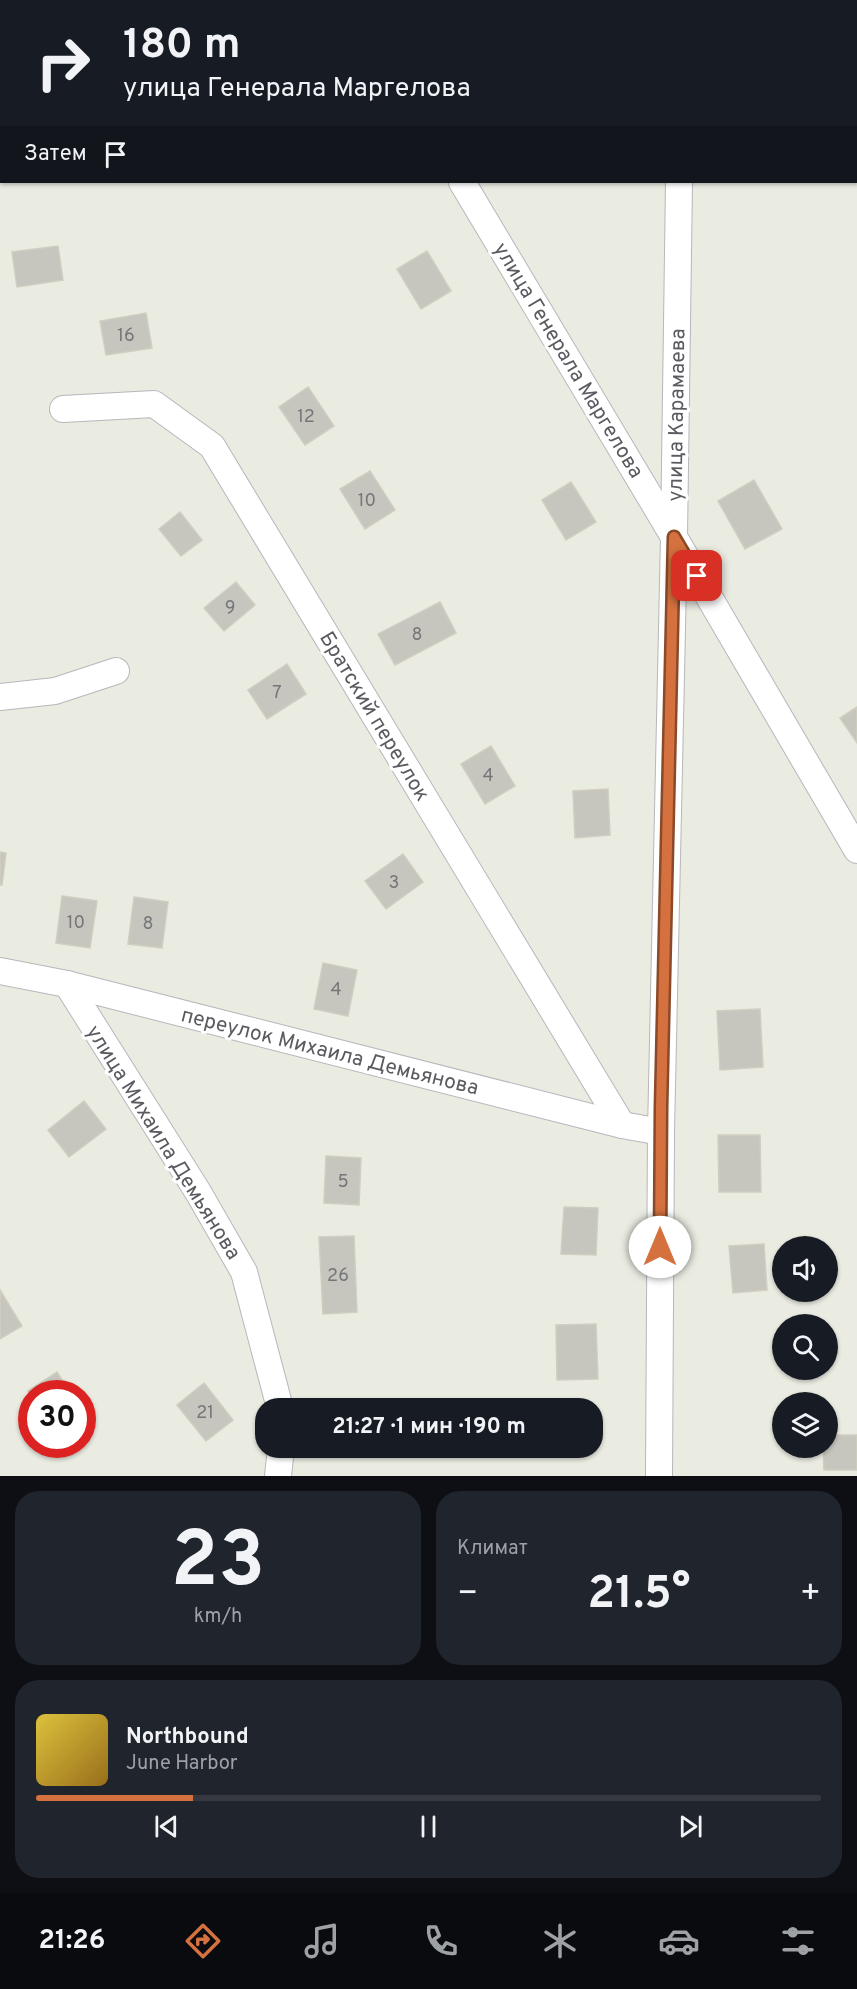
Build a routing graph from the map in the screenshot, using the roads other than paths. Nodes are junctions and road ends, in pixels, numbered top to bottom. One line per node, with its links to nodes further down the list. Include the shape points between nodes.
1 (463, 183): 4 (street, улица Генерала Маргелова)
2 (679, 183): 4 (street, улица Карамаева)
3 (63, 409): 10 (street, Братский переулок, via 154,404 212,446)
4 (674, 537): 7 (street, улица Генерала Маргелова); 11 (street, улица Карамаева)
5 (116, 671): 6 (street, via 55,691)
6 (0, 697)
7 (857, 850)
8 (0, 971): 9 (street, переулок Михаила Демьянова)
9 (67, 984): 10 (street, переулок Михаила Демьянова); 12 (street, улица Михаила Демьянова, via 244,1272)
10 (622, 1125): 11 (street, переулок Михаила Демьянова)
11 (661, 1132): 15 (street, улица Карамаева)
12 (277, 1398)
13 (280, 1458): 14 (street)
14 (278, 1476)
15 (659, 1476)

